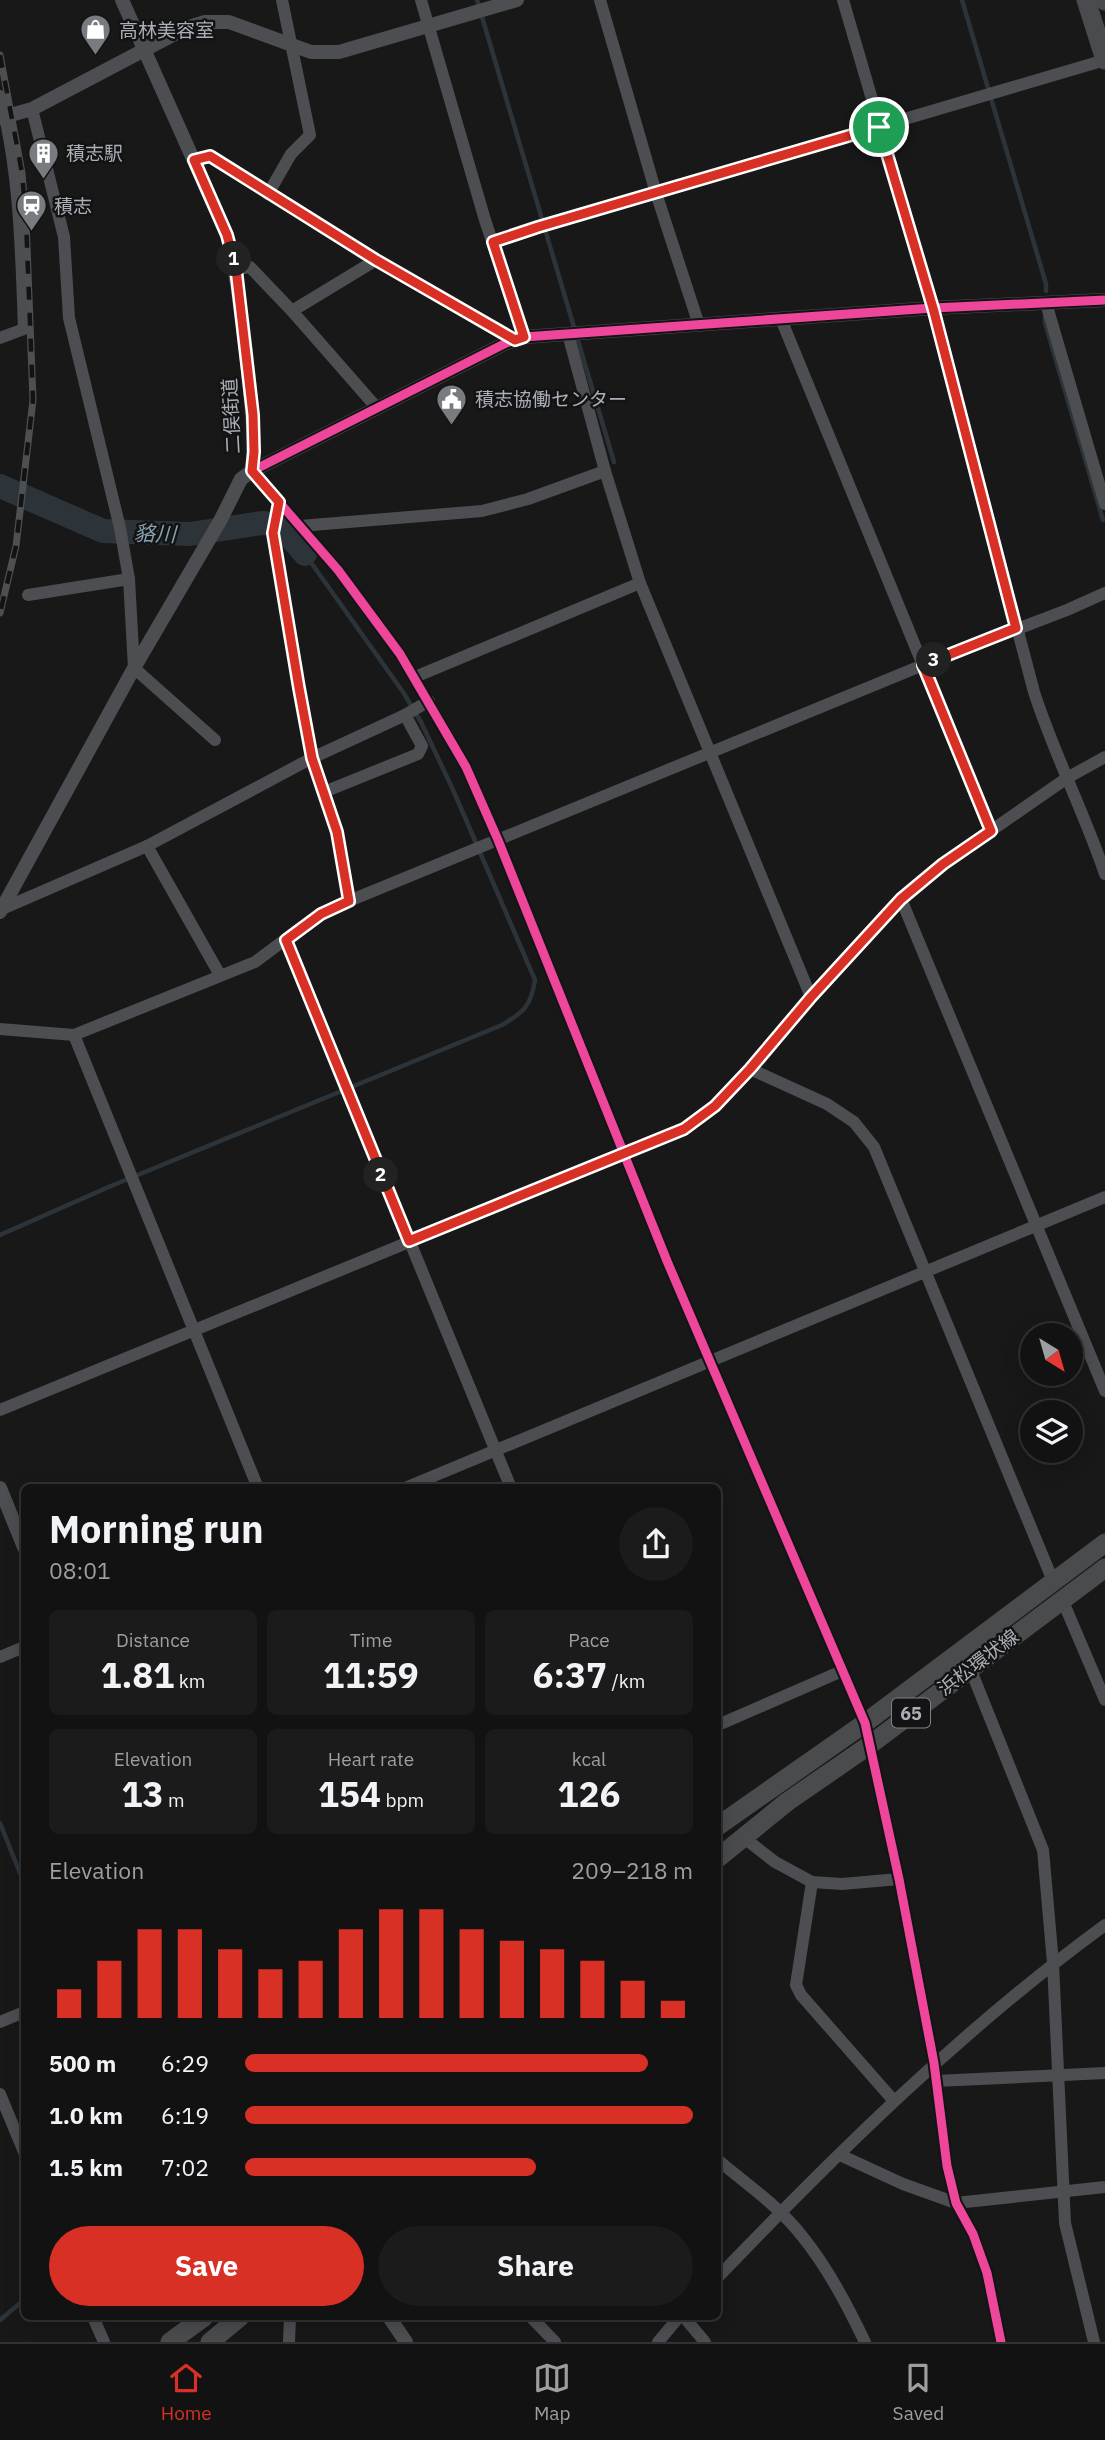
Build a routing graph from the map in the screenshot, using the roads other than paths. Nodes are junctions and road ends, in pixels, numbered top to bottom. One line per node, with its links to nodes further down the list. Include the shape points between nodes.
1 (122, 0): 10 (street, 二俣街道)
2 (282, 0): 9 (street)
3 (421, 0): 8 (street)
4 (517, 0): 8 (street)
5 (600, 0): 17 (street)
6 (843, 0): 15 (street)
7 (1086, 0): 11 (highway)
8 (429, 26): 9 (street, via 339,52 311,52); 19 (street)
9 (290, 45): 10 (street, via 229,22 205,22); 18 (street, via 310,135 291,154)
10 (145, 50): 13 (street); 16 (street, 二俣街道)
11 (1105, 60): 15 (street)
12 (0, 96): 14 (street)
13 (32, 109): 14 (street); 37 (street, via 64,237 69,318)
14 (3, 117): 29 (street, via 19,209 24,329)
15 (879, 127): 17 (street); 24 (street)
16 (194, 160): 18 (street, via 210,156); 21 (street, 二俣街道, via 227,235)
17 (656, 193): 19 (street); 27 (street)
18 (268, 194): 20 (street)
19 (493, 242): 30 (street)
20 (376, 260): 25 (street); 30 (street)
21 (236, 269): 25 (street, via 250,267); 32 (street, 二俣街道, via 253,415)
22 (1105, 300): 23 (street)
23 (1046, 303): 24 (street); 34 (street)
24 (933, 308): 26 (street); 41 (street)
25 (292, 312): 31 (street)
26 (781, 319): 27 (street); 42 (street)
27 (699, 325): 28 (street)
28 (575, 333): 30 (street); 33 (street)
29 (0, 338)
30 (519, 338): 31 (street)
31 (377, 408): 32 (street)
32 (252, 471): 35 (street); 43 (street, 二俣街道, via 241,479)
33 (605, 471): 36 (street, via 482,511); 38 (street)
34 (1105, 504)
35 (278, 508): 36 (street); 50 (street, via 273,533)
36 (300, 526): 44 (street)
37 (129, 579): 40 (street); 43 (street)
38 (640, 583): 44 (street); 48 (street)
39 (1105, 593): 41 (street)
40 (28, 595)
41 (1016, 628): 42 (street); 51 (street, via 1048,736)
42 (923, 665): 48 (street); 53 (street)
43 (134, 668): 47 (street); 59 (street, 二俣街道)
44 (415, 677): 45 (street)
45 (424, 704): 46 (street); 54 (street, via 466,767)
46 (406, 714): 50 (street); 52 (street, via 422,746 418,754)
47 (215, 740)
48 (711, 752): 54 (street); 62 (street)
49 (1105, 757): 51 (street)
50 (312, 758): 52 (street); 55 (street)
51 (1068, 778): 53 (street); 56 (street)
52 (324, 792): 58 (street, via 337,832)
53 (991, 831): 57 (street)
54 (492, 842): 58 (street); 66 (street)
55 (146, 846): 59 (street); 61 (street)
56 (1105, 874)
57 (901, 899): 62 (street); 68 (street)
58 (349, 901): 60 (street, via 321,914)
59 (1, 911)
60 (286, 940): 61 (street, via 255,962); 69 (street)
61 (220, 975): 64 (street)
62 (811, 997): 65 (street)
63 (0, 1029): 64 (street)
64 (74, 1035): 71 (street)
65 (750, 1069): 66 (street, via 715,1106 684,1129); 70 (street, via 827,1104 854,1122 874,1147)
66 (622, 1153): 69 (street); 72 (street)
67 (1105, 1197): 68 (street)
68 (1036, 1226): 70 (street); 73 (street)
69 (409, 1241): 71 (street); 75 (street)
70 (924, 1270): 72 (street); 83 (street)
71 (193, 1329): 74 (street); 76 (street)
72 (709, 1362): 75 (street); 88 (street)
73 (1105, 1391)
74 (0, 1410)
75 (495, 1451): 77 (street); 78 (street)
76 (256, 1484)
77 (415, 1484)
78 (509, 1484)
79 (0, 1488): 80 (street)
80 (21, 1540)
81 (1105, 1543): 83 (main road, 浜松環状線 / 65)
82 (1105, 1567): 84 (main road, 浜松環状線 / 65)
83 (1053, 1581): 90 (main road, 浜松環状線 / 65)
84 (1062, 1600): 87 (main road, 浜松環状線 / 65); 89 (street)
85 (21, 1648): 86 (street)
86 (0, 1657)
87 (970, 1668): 92 (main road, 浜松環状線 / 65); 99 (street, via 1043,1850)
88 (842, 1671): 90 (street); 91 (street)
89 (1105, 1700)
90 (864, 1723): 92 (street); 93 (main road, 浜松環状線 / 65)
91 (721, 1724)
92 (871, 1744): 94 (main road, 浜松環状線 / 65); 96 (street)
93 (721, 1824)
94 (743, 1837): 95 (main road, 浜松環状線 / 65); 97 (street)
95 (721, 1855)
96 (899, 1878): 97 (street); 102 (street)
97 (812, 1882): 107 (street, via 796,1985)
98 (1105, 1925): 99 (street)
99 (1053, 1963): 102 (street); 104 (street)
100 (21, 2013): 101 (street)
101 (0, 2022)
102 (933, 2063): 105 (street); 107 (street)
103 (1105, 2073): 104 (street)
104 (1057, 2076): 105 (street); 112 (street)
105 (936, 2081): 113 (street)
106 (0, 2094): 108 (street)
107 (894, 2101): 109 (street)
108 (21, 2145)
109 (840, 2155): 113 (street); 114 (street)
110 (721, 2163): 114 (street)
111 (1105, 2187): 112 (street)
112 (1062, 2190): 113 (street); 134 (street, via 1065,2222)
113 (956, 2203): 133 (street, via 988,2273)
114 (780, 2212): 115 (street); 132 (street, via 802,2235 837,2287)
115 (721, 2274)
116 (94, 2320): 124 (street)
117 (200, 2320): 125 (main road)
118 (236, 2320): 126 (main road)
119 (290, 2320): 127 (street)
120 (391, 2320): 128 (street)
121 (534, 2320): 129 (street)
122 (679, 2320): 130 (street)
123 (685, 2320): 131 (street)
124 (104, 2342)
125 (170, 2342)
126 (210, 2342)
127 (289, 2342)
128 (406, 2342)
129 (555, 2342)
130 (658, 2342)
131 (705, 2342)
132 (865, 2342)
133 (1001, 2342)
134 (1094, 2342)

